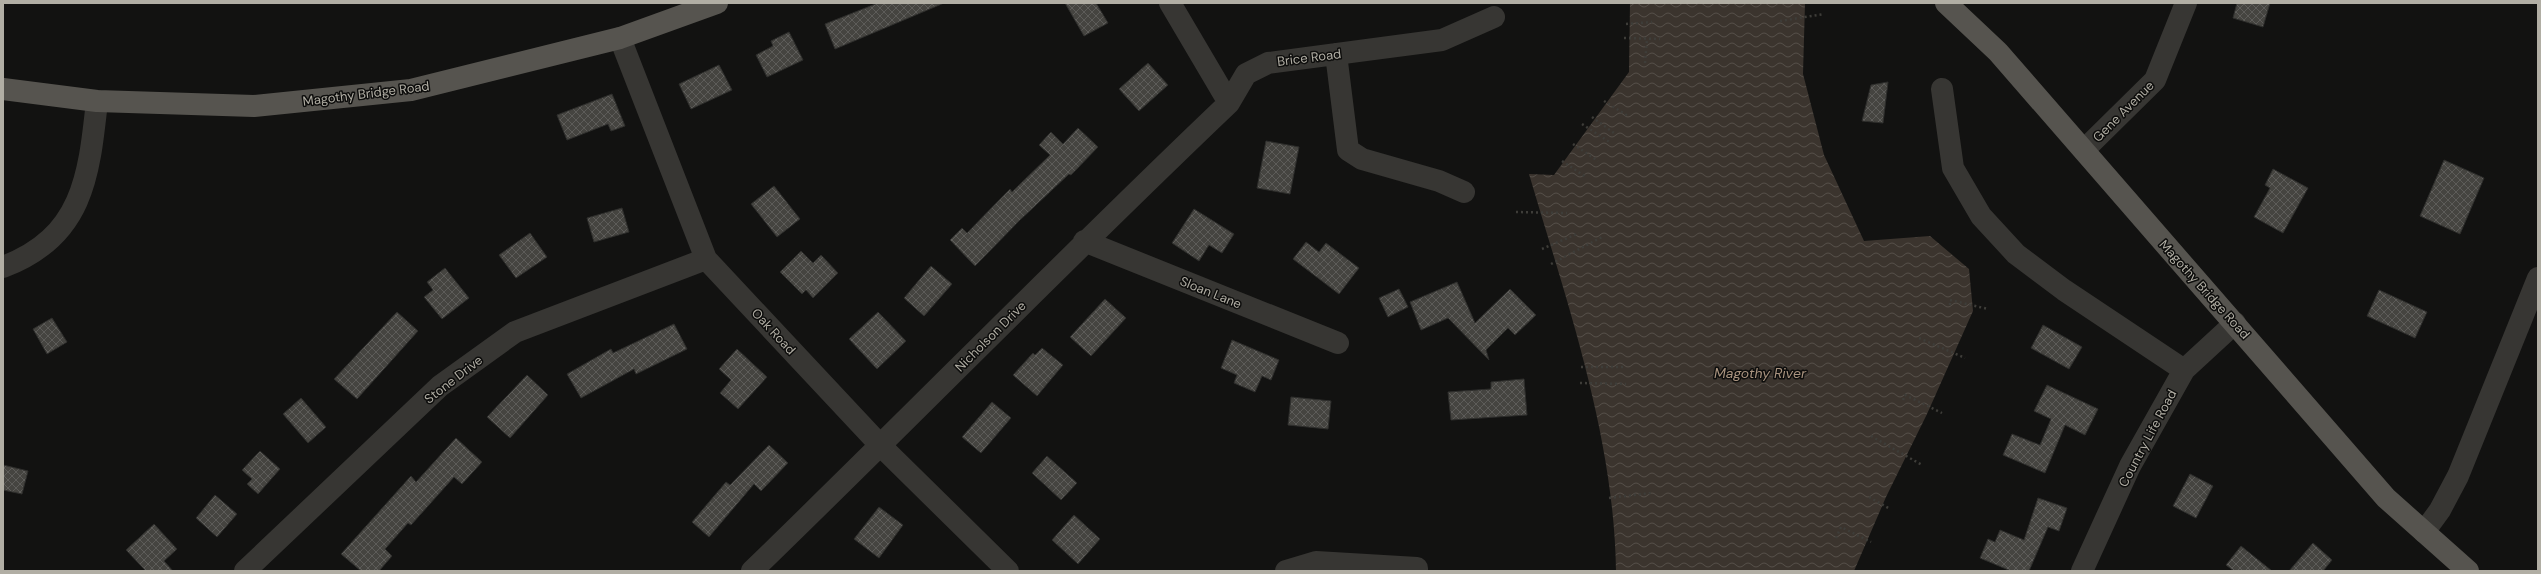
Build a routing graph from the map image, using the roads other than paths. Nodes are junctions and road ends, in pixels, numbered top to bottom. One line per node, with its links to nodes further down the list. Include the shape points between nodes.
1 (717, 3): 6 (main road, Magothy Bridge Road)
2 (1170, 3): 11 (street)
3 (1946, 3): 12 (main road, Magothy Bridge Road, via 1998,52)
4 (2186, 3): 12 (street, Gene Avenue, via 2155,80)
5 (1494, 17): 7 (street, Brice Road, via 1442,40)
6 (620, 38): 10 (main road, Magothy Bridge Road, via 411,90 254,106); 15 (street, Oak Road)
7 (1336, 54): 11 (street, Brice Road, via 1268,62 1246,74); 13 (street, via 1348,150 1362,159 1439,181)
8 (3, 89): 10 (main road, Magothy Bridge Road)
9 (1942, 90): 20 (street, via 1953,168 1981,216 2022,258 2064,290)
10 (97, 101): 16 (street, via 92,153 84,186 65,224 46,244)
11 (1229, 103): 14 (street, Nicholson Drive)
12 (2084, 150): 18 (main road, Magothy Bridge Road, via 2182,266)
13 (1464, 192)
14 (1084, 241): 19 (street, Sloan Lane); 21 (street, Nicholson Drive)
15 (706, 259): 21 (street, Oak Road); 24 (street, Stone Drive, via 515,332 440,386)
16 (3, 267)
17 (2538, 278): 22 (street, via 2452,492)
18 (2235, 323): 20 (street, Country Life Road); 22 (main road, Magothy Bridge Road, via 2386,498)
19 (1338, 343)
20 (2184, 370): 28 (street, Country Life Road, via 2130,466)
21 (881, 446): 25 (street, Nicholson Drive); 26 (street, Oak Road)
22 (2424, 532): 29 (main road, Magothy Bridge Road)
23 (1417, 570): 27 (street, via 1316,562)
24 (245, 571)
25 (752, 571)
26 (1008, 571)
27 (1286, 571)
28 (2082, 571)
29 (2468, 571)

